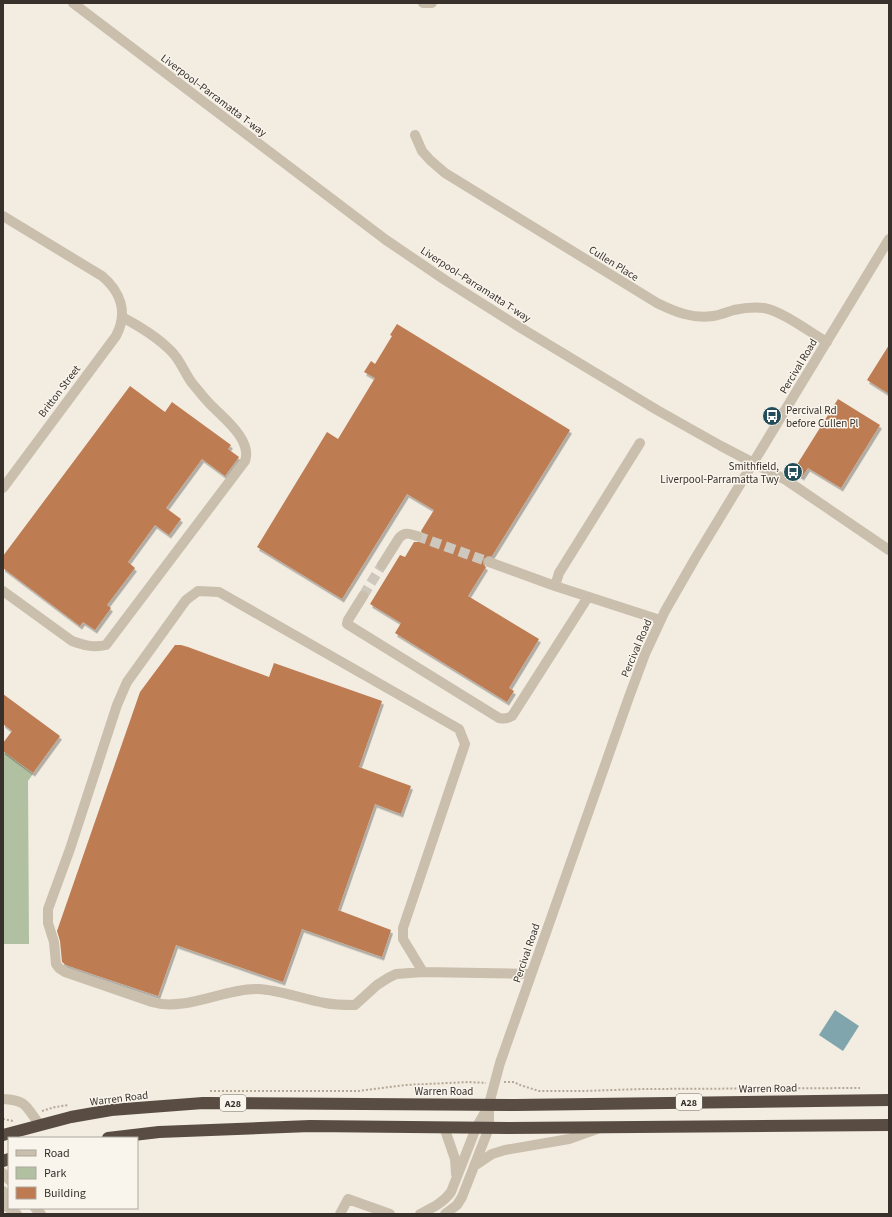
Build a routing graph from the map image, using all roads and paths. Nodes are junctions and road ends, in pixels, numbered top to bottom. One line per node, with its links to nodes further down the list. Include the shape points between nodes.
1 (73, 3): 10 (street, Liverpool–Parramatta T-way, via 386,240 438,276 658,410)
2 (423, 3): 3 (street)
3 (432, 3)
4 (415, 135): 8 (street, Cullen Place, via 422,150 445,173 670,310 703,317 745,308 765,308 784,316)
5 (3, 216): 7 (street, Britton Street, via 102,276 110,283 123,304)
6 (889, 239): 8 (street, Percival Road)
7 (122, 317): 11 (street, Britton Street, via 116,336); 17 (street, via 162,342 176,356 192,382 235,430 246,448 245,461 106,645 89,646 72,641)
8 (826, 342): 10 (street, Percival Road)
9 (640, 443): 16 (street, via 559,573)
10 (754, 462): 13 (street, Liverpool–Parramatta T-way, via 786,480); 20 (street, Percival Road)
11 (3, 488)
12 (417, 536): 15 (street, via 408,533 402,535)
13 (889, 550)
14 (489, 562): 16 (street)
15 (382, 566)
16 (555, 586): 19 (street)
17 (3, 591)
18 (363, 596): 19 (street, via 347,624 503,719 512,716)
19 (588, 597): 20 (street)
20 (660, 620): 22 (street, Percival Road, via 629,697)
21 (423, 972): 21 (street, via 403,939 403,928 465,744 459,729 219,592 198,591 186,600 127,682 117,704 48,909 48,923 54,942 56,964 72,975 160,1004 257,989 278,991 325,1003 355,1005 396,974); 22 (street)
22 (531, 974): 23 (street, Percival Road)
23 (494, 1083): 24 (path, via 514,1082 539,1091 584,1092 649,1089); 25 (path, via 405,1085 359,1091); 28 (street, Percival Road)
24 (865, 1088)
25 (209, 1091)
26 (3, 1099): 32 (street, via 14,1099 26,1105)
27 (889, 1100): 28 (highway, Warren Road / A28)
28 (489, 1104): 32 (highway, Warren Road / A28, via 203,1103 111,1110); 36 (street, Percival Road); 37 (street, Percival Road)
29 (70, 1105): 32 (path, via 55,1107)
30 (3, 1120): 31 (path)
31 (15, 1121)
32 (35, 1122): 34 (highway); 39 (highway, Warren Road / A28)
33 (889, 1125): 38 (highway)
34 (3, 1126)
35 (444, 1127): 36 (highway); 40 (highway, via 310,1126 159,1132); 42 (street, via 455,1159)
36 (476, 1128): 37 (highway); 42 (street, Percival Road)
37 (489, 1128): 38 (highway); 41 (street, Percival Road)
38 (601, 1128): 41 (street, via 569,1139 504,1150 492,1154)
39 (3, 1135)
40 (116, 1137)
41 (473, 1167): 46 (street, Percival Road, via 462,1197 457,1205)
42 (456, 1178): 45 (street, Percival Road, via 447,1198)
43 (340, 1214): 44 (street, via 348,1199)
44 (390, 1214)
45 (420, 1214)
46 (445, 1214)

